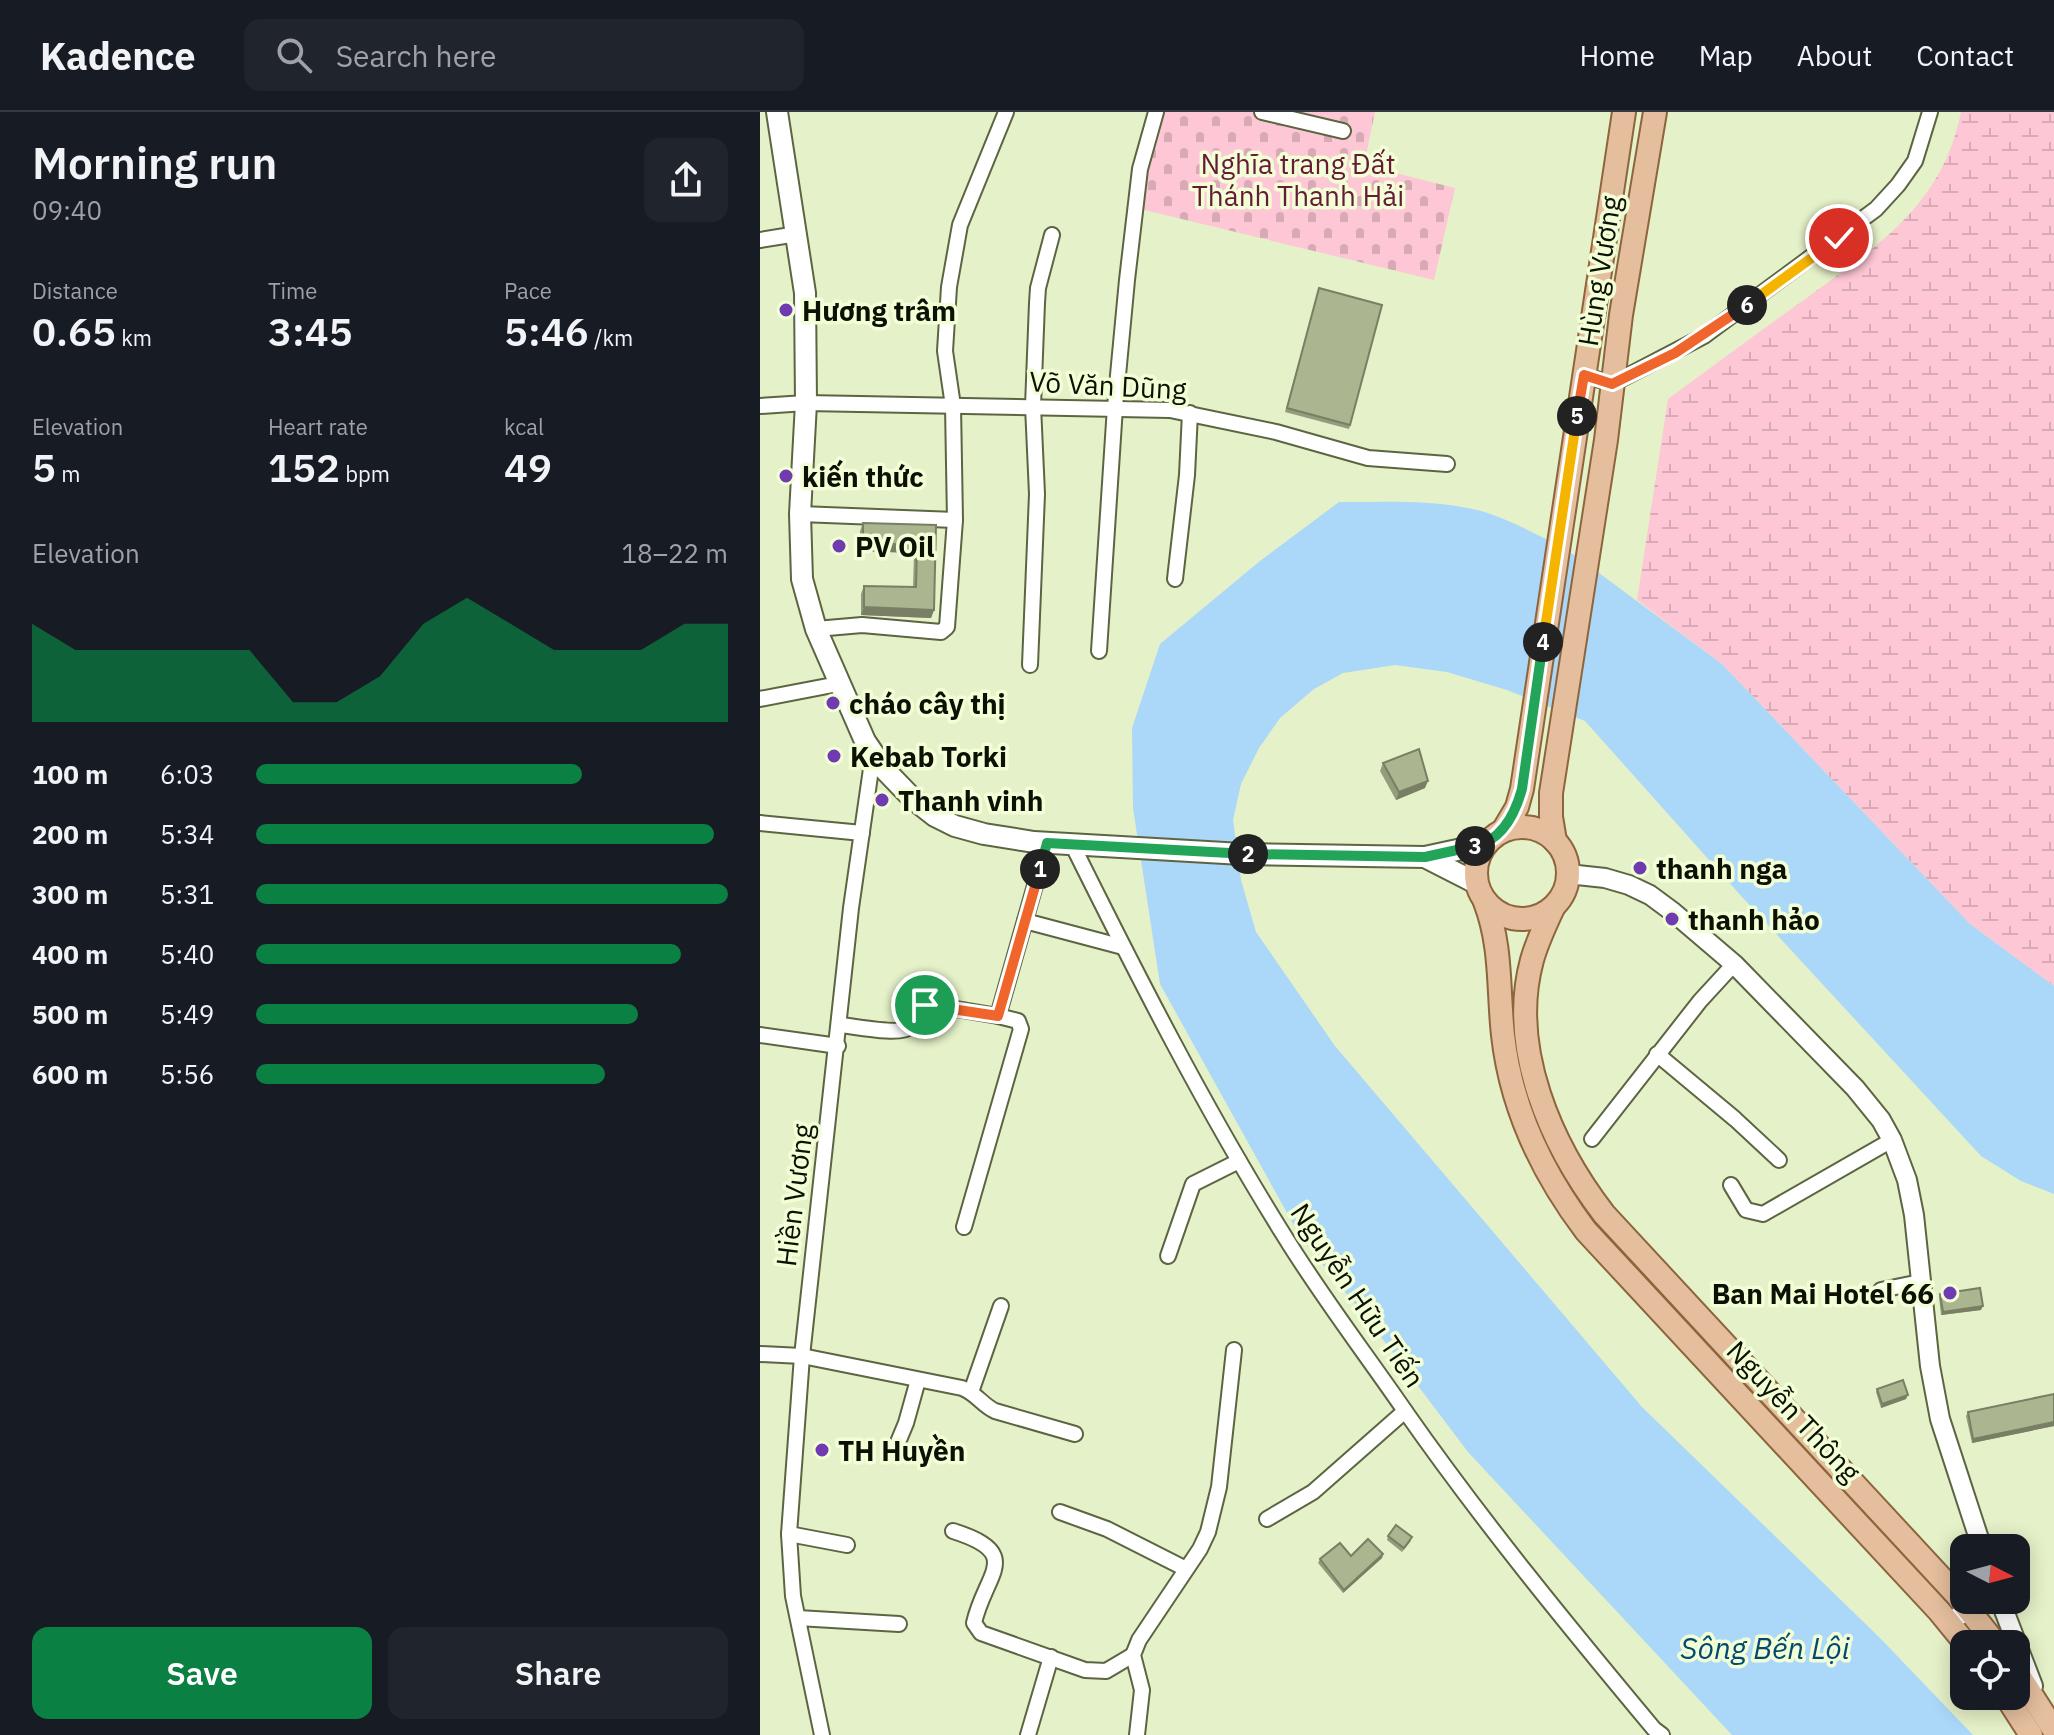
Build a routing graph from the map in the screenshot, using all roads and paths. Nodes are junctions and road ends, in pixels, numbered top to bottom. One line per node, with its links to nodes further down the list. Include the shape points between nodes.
1 (777, 112): 9 (main road)
2 (1006, 112): 16 (street, via 955,248 945,351)
3 (1156, 112): 18 (street, via 1140,169)
4 (1262, 112): 8 (street)
5 (1624, 112): 12 (main road, Hùng Vương)
6 (1655, 112): 13 (main road, Hùng Vương)
7 (1930, 112): 13 (street, via 1915,161 1876,209 1704,336)
8 (1343, 131)
9 (797, 234): 11 (street); 14 (main road, via 805,293)
10 (1052, 235): 17 (street, via 1038,288)
11 (760, 240)
12 (1584, 375): 13 (street); 31 (main road, Hùng Vương, via 1517,807)
13 (1612, 384): 33 (main road, Hùng Vương, via 1551,793)
14 (806, 403): 15 (street, Võ Văn Dũng); 16 (street, Võ Văn Dũng); 21 (main road)
15 (760, 406)
16 (953, 406): 17 (street, Võ Văn Dũng); 22 (street)
17 (1033, 406): 18 (street, Võ Văn Dũng); 26 (street, via 1037,494)
18 (1115, 407): 19 (street, Võ Văn Dũng); 25 (street)
19 (1190, 413): 20 (street, Võ Văn Dũng, via 1368,458); 23 (street)
20 (1447, 464)
21 (800, 514): 22 (street); 24 (main road, via 802,579)
22 (955, 520): 24 (street, via 945,630 862,625)
23 (1175, 579)
24 (816, 629): 27 (main road)
25 (1099, 651)
26 (1030, 665)
27 (838, 684): 28 (street); 29 (main road)
28 (760, 699)
29 (873, 755): 32 (street, Hiền Vương); 34 (main road, via 935,816 984,834)
30 (760, 823): 32 (street)
31 (1504, 829): 33 (main road, via 1532,827); 36 (main road)
32 (862, 833): 45 (street, Hiền Vương)
33 (1555, 841): 38 (main road)
34 (1047, 843): 35 (main road); 41 (street)
35 (1072, 844): 37 (main road); 42 (street, Nguyễn Hữu Tiến)
36 (1485, 844): 37 (main road); 39 (main road, via 1476,863)
37 (1425, 857): 39 (main road)
38 (1568, 874): 40 (main road); 43 (street, via 1605,878 1650,895)
39 (1481, 892): 40 (main road, via 1506,917 1518,920); 78 (main road, Nguyễn Thông, via 1497,947 1509,1072 1539,1159 1562,1199)
40 (1553, 908): 74 (main road, Nguyễn Thông, via 1532,961 1526,1021 1544,1106 1582,1186)
41 (1025, 921): 42 (street); 44 (street)
42 (1123, 947): 52 (street, Nguyễn Hữu Tiến)
43 (1734, 964): 48 (street); 50 (street, via 1855,1088)
44 (998, 1016): 45 (street, via 933,1005 919,1009 905,1030); 54 (street, via 1018,1021 1021,1029)
45 (840, 1025): 47 (street, Hiền Vương)
46 (760, 1035): 47 (street)
47 (838, 1046): 61 (street, Hiền Vương)
48 (1657, 1054): 49 (street); 51 (street)
49 (1592, 1139)
50 (1892, 1140): 53 (street, via 1763,1214 1746,1210); 56 (street, via 1914,1215)
51 (1779, 1160)
52 (1239, 1161): 55 (street, via 1193,1184); 64 (street, Nguyễn Hữu Tiến, via 1310,1276)
53 (1731, 1185)
54 (964, 1227)
55 (1168, 1256)
56 (1920, 1282): 57 (street); 71 (street, via 1940,1419)
57 (1881, 1290)
58 (1001, 1306): 63 (street)
59 (1234, 1350): 73 (street, via 1219,1487 1208,1532)
60 (760, 1354): 61 (street)
61 (802, 1356): 62 (street); 70 (street, Hiền Vương)
62 (918, 1380): 63 (street); 66 (street)
63 (971, 1392): 65 (street, via 995,1411)
64 (1405, 1411): 68 (street, via 1313,1492); 86 (street, Nguyễn Hữu Tiến)
65 (1075, 1434)
66 (896, 1447)
67 (1060, 1512): 73 (street)
68 (1267, 1519)
69 (953, 1531): 82 (street, via 978,1539 996,1558 974,1623 981,1633)
70 (789, 1534): 72 (street); 77 (street, Hiền Vương)
71 (1977, 1534)
72 (847, 1545)
73 (1186, 1569): 81 (street)
74 (1950, 1579)
75 (1962, 1614): 78 (street)
76 (2006, 1614): 85 (street)
77 (798, 1618): 79 (street); 87 (street, Hiền Vương)
78 (1949, 1623): 80 (main road, Nguyễn Thông)
79 (899, 1624)
80 (1955, 1630)
81 (1133, 1655): 82 (street, via 1116,1667 1097,1671); 89 (street, via 1142,1690)
82 (1051, 1657): 88 (street)
83 (2030, 1692): 85 (main road)
84 (2015, 1710): 90 (main road)
85 (2048, 1720)
86 (1653, 1733)
87 (822, 1735)
88 (1028, 1735)
89 (1137, 1735)
90 (2031, 1735)

